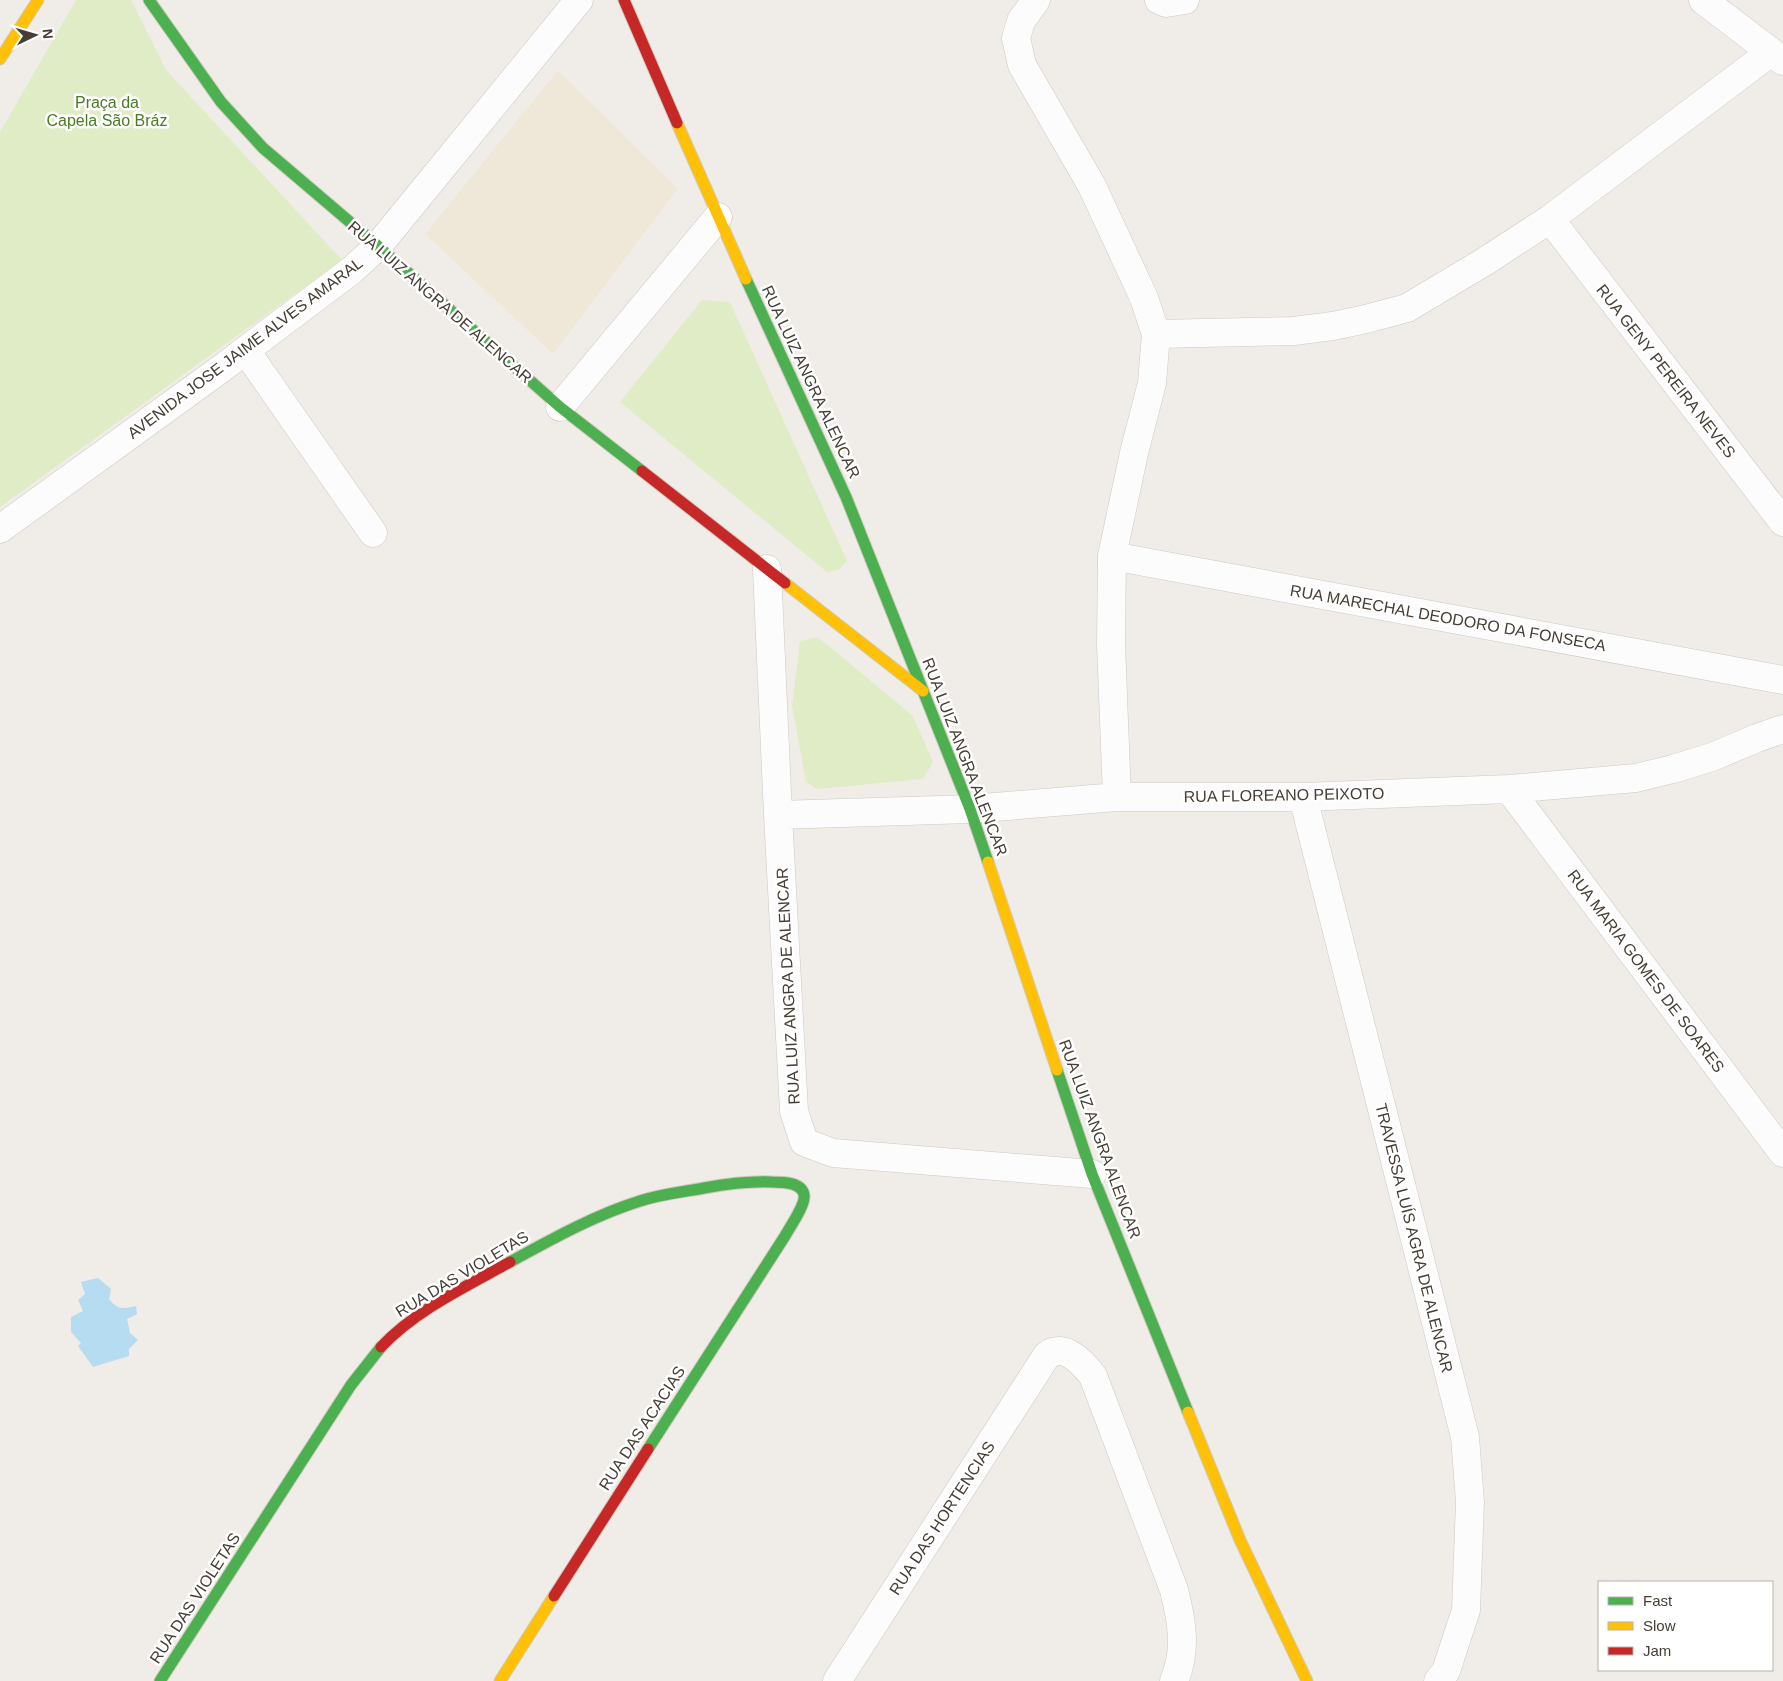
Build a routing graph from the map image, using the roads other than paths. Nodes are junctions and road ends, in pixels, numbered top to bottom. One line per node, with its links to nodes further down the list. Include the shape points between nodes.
1 (38, 0): 10 (main road)
2 (148, 0): 13 (main road, RUA LUIZ ANGRA DE ALENCAR, via 221,102 263,148)
3 (579, 0): 13 (street, AVENIDA JOSE JAIME ALVES AMARAL)
4 (624, 0): 11 (main road, RUA LUIZ ANGRA ALENCAR)
5 (1036, 0): 14 (street, via 1021,22 1016,38 1022,65 1092,186 1144,298)
6 (1159, 0): 7 (street, via 1166,3)
7 (1186, 0)
8 (1702, 0): 9 (street)
9 (1777, 56): 12 (street)
10 (0, 59)
11 (718, 217): 16 (street); 23 (main road, RUA LUIZ ANGRA ALENCAR, via 846,497)
12 (1550, 219): 14 (street, via 1407,308 1333,326 1294,331); 17 (street, RUA GENY PEREIRA NEVES)
13 (378, 246): 15 (street, AVENIDA JOSE JAIME ALVES AMARAL, via 352,270); 16 (main road, RUA LUIZ ANGRA DE ALENCAR)
14 (1156, 334): 20 (street, via 1152,383)
15 (246, 351): 18 (street, AVENIDA JOSE JAIME ALVES AMARAL); 19 (street)
16 (560, 407): 21 (main road, RUA LUIZ ANGRA DE ALENCAR)
17 (1783, 522)
18 (0, 529)
19 (373, 533)
20 (1112, 556): 22 (street, RUA MARECHAL DEODORO DA FONSECA); 27 (street, via 1111,644)
21 (767, 569): 23 (main road, RUA LUIZ ANGRA DE ALENCAR); 29 (street, RUA LUIZ ANGRA DE ALENCAR)
22 (1783, 680)
23 (924, 692): 28 (main road, RUA LUIZ ANGRA ALENCAR)
24 (1783, 729): 25 (street, RUA FLOREANO PEIXOTO, via 1712,757 1636,778)
25 (1509, 789): 26 (street, RUA FLOREANO PEIXOTO); 30 (street, RUA MARIA GOMES DE SOARES)
26 (1303, 796): 27 (street, RUA FLOREANO PEIXOTO); 38 (street, TRAVESSA LUÍS AGRA DE ALENCAR, via 1465,1437 1470,1502 1466,1610 1446,1671)
27 (1117, 797): 28 (street, RUA FLOREANO PEIXOTO)
28 (970, 809): 29 (street, RUA FLOREANO PEIXOTO); 31 (main road, RUA LUIZ ANGRA ALENCAR)
29 (778, 815): 31 (street, RUA LUIZ ANGRA DE ALENCAR, via 794,1111 804,1142 833,1153)
30 (1783, 1153)
31 (1092, 1174): 37 (main road, RUA LUIZ ANGRA ALENCAR, via 1240,1540)
32 (804, 1190): 34 (main road, RUA DAS VIOLETAS, via 792,1183 731,1183 634,1202 508,1262 402,1327 379,1348 351,1384); 35 (main road, RUA DAS ACACIAS, via 804,1201 785,1236)
33 (1177, 1670): 36 (street, RUA DAS HORTENCIAS, via 1183,1641 1174,1590 1093,1376 1083,1363 1066,1352 1053,1350)
34 (160, 1681)
35 (500, 1681)
36 (837, 1681)
37 (1307, 1681)
38 (1438, 1681)

